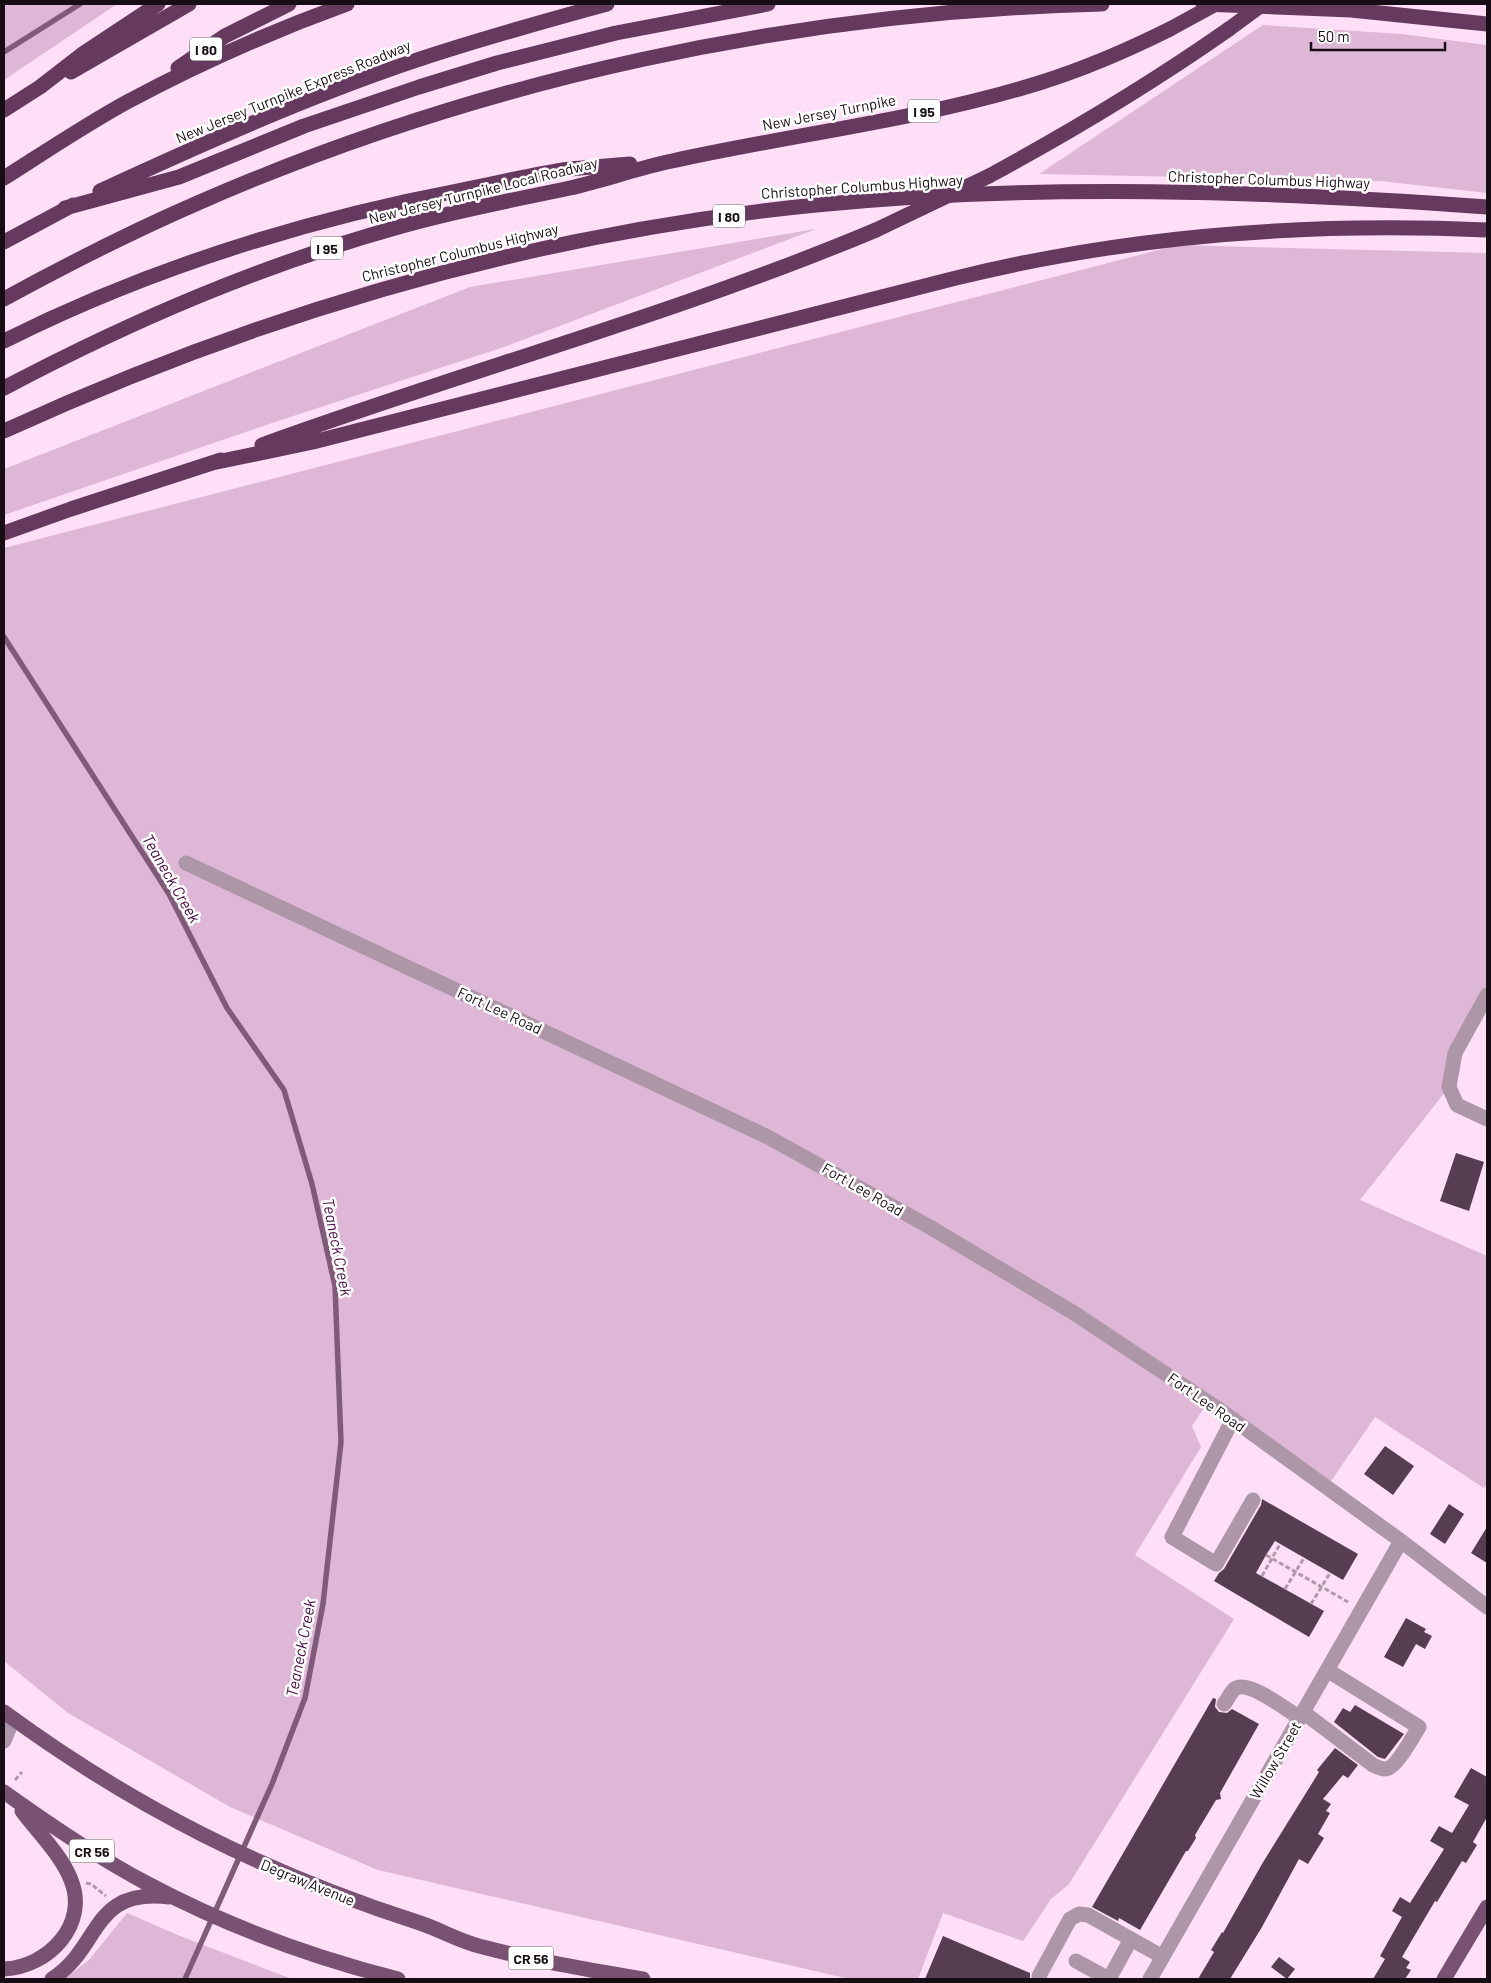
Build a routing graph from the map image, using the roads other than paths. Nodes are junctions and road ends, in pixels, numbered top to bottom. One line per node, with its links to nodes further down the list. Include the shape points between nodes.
1 (158, 4): 12 (highway)
2 (189, 4): 12 (highway, via 89,63)
3 (289, 4): 13 (highway, I 80, via 225,36)
4 (347, 4): 13 (highway, via 265,36)
5 (607, 4): 18 (highway, New Jersey Turnpike Express Roadway, via 483,39 366,79 220,137)
6 (768, 4): 18 (highway, via 616,33 498,63 314,123 179,177)
7 (1102, 4): 21 (highway, via 983,9 854,22 700,48 544,84 422,119 276,170 151,224)
8 (1201, 4): 11 (highway, via 1351,10)
9 (1216, 4): 15 (highway, New Jersey Turnpike / I 95, bridge, via 1170,29 1077,70 1000,94)
10 (1263, 4): 25 (highway, bridge, via 1119,102 1067,133 989,176 876,230 789,266)
11 (1487, 24)
12 (40, 87): 14 (highway)
13 (127, 102): 16 (highway)
14 (4, 110)
15 (669, 161): 22 (highway, I 95, via 569,169 356,212 236,247 157,275 89,301); 23 (highway, New Jersey Turnpike Local Roadway / I 95, via 573,187 442,215 285,262 133,323)
16 (4, 178)
17 (1487, 207): 24 (highway, Christopher Columbus Highway / I 80, via 1256,194 1052,193 865,201 696,220 519,253 362,294 176,357)
18 (66, 208): 20 (highway, New Jersey Turnpike Express Roadway)
19 (1487, 230): 25 (highway, via 1398,227 1274,230 1183,237 1054,257 973,274 314,442)
20 (4, 242)
21 (4, 299)
22 (4, 341)
23 (4, 388)
24 (4, 431)
25 (212, 463): 26 (highway)
26 (4, 533)
27 (186, 863): 30 (street, Fort Lee Road, via 802,1154 1074,1313)
28 (1487, 995): 29 (street, via 1455,1053 1449,1086 1457,1105)
29 (1487, 1119)
30 (1233, 1419): 31 (street, via 1172,1537 1216,1564); 32 (street, Fort Lee Road)
31 (1253, 1500)
32 (1401, 1541): 33 (street, Fort Lee Road); 34 (street, Willow Street)
33 (1487, 1607)
34 (1327, 1670): 36 (street, Willow Street); 36 (street, via 1419,1727 1398,1760 1385,1769 1374,1765)
35 (1224, 1704): 36 (street, via 1233,1691 1244,1686)
36 (1301, 1715): 43 (street, Willow Street)
37 (7, 1719): 38 (street); 49 (main road, Degraw Avenue / CR 56, via 110,1784 268,1867 482,1947)
38 (4, 1741)
39 (8, 1795): 40 (main road, CR 56, via 91,1851); 45 (main road, via 64,1866 72,1881 75,1898 70,1924 51,1951 29,1964)
40 (176, 1898): 47 (main road, via 146,1897 127,1901 112,1909 98,1924 76,1959); 48 (main road, CR 56, via 241,1928 310,1954)
41 (1487, 1907): 51 (main road)
42 (1131, 1939): 43 (street); 44 (street, via 1109,1979); 46 (street, via 1088,1915 1079,1914 1070,1919)
43 (1163, 1957): 50 (street, Willow Street)
44 (1076, 1961)
45 (4, 1968)
46 (1039, 1976)
47 (52, 1979)
48 (398, 1979)
49 (643, 1979)
50 (1150, 1979)
51 (1444, 1979)

